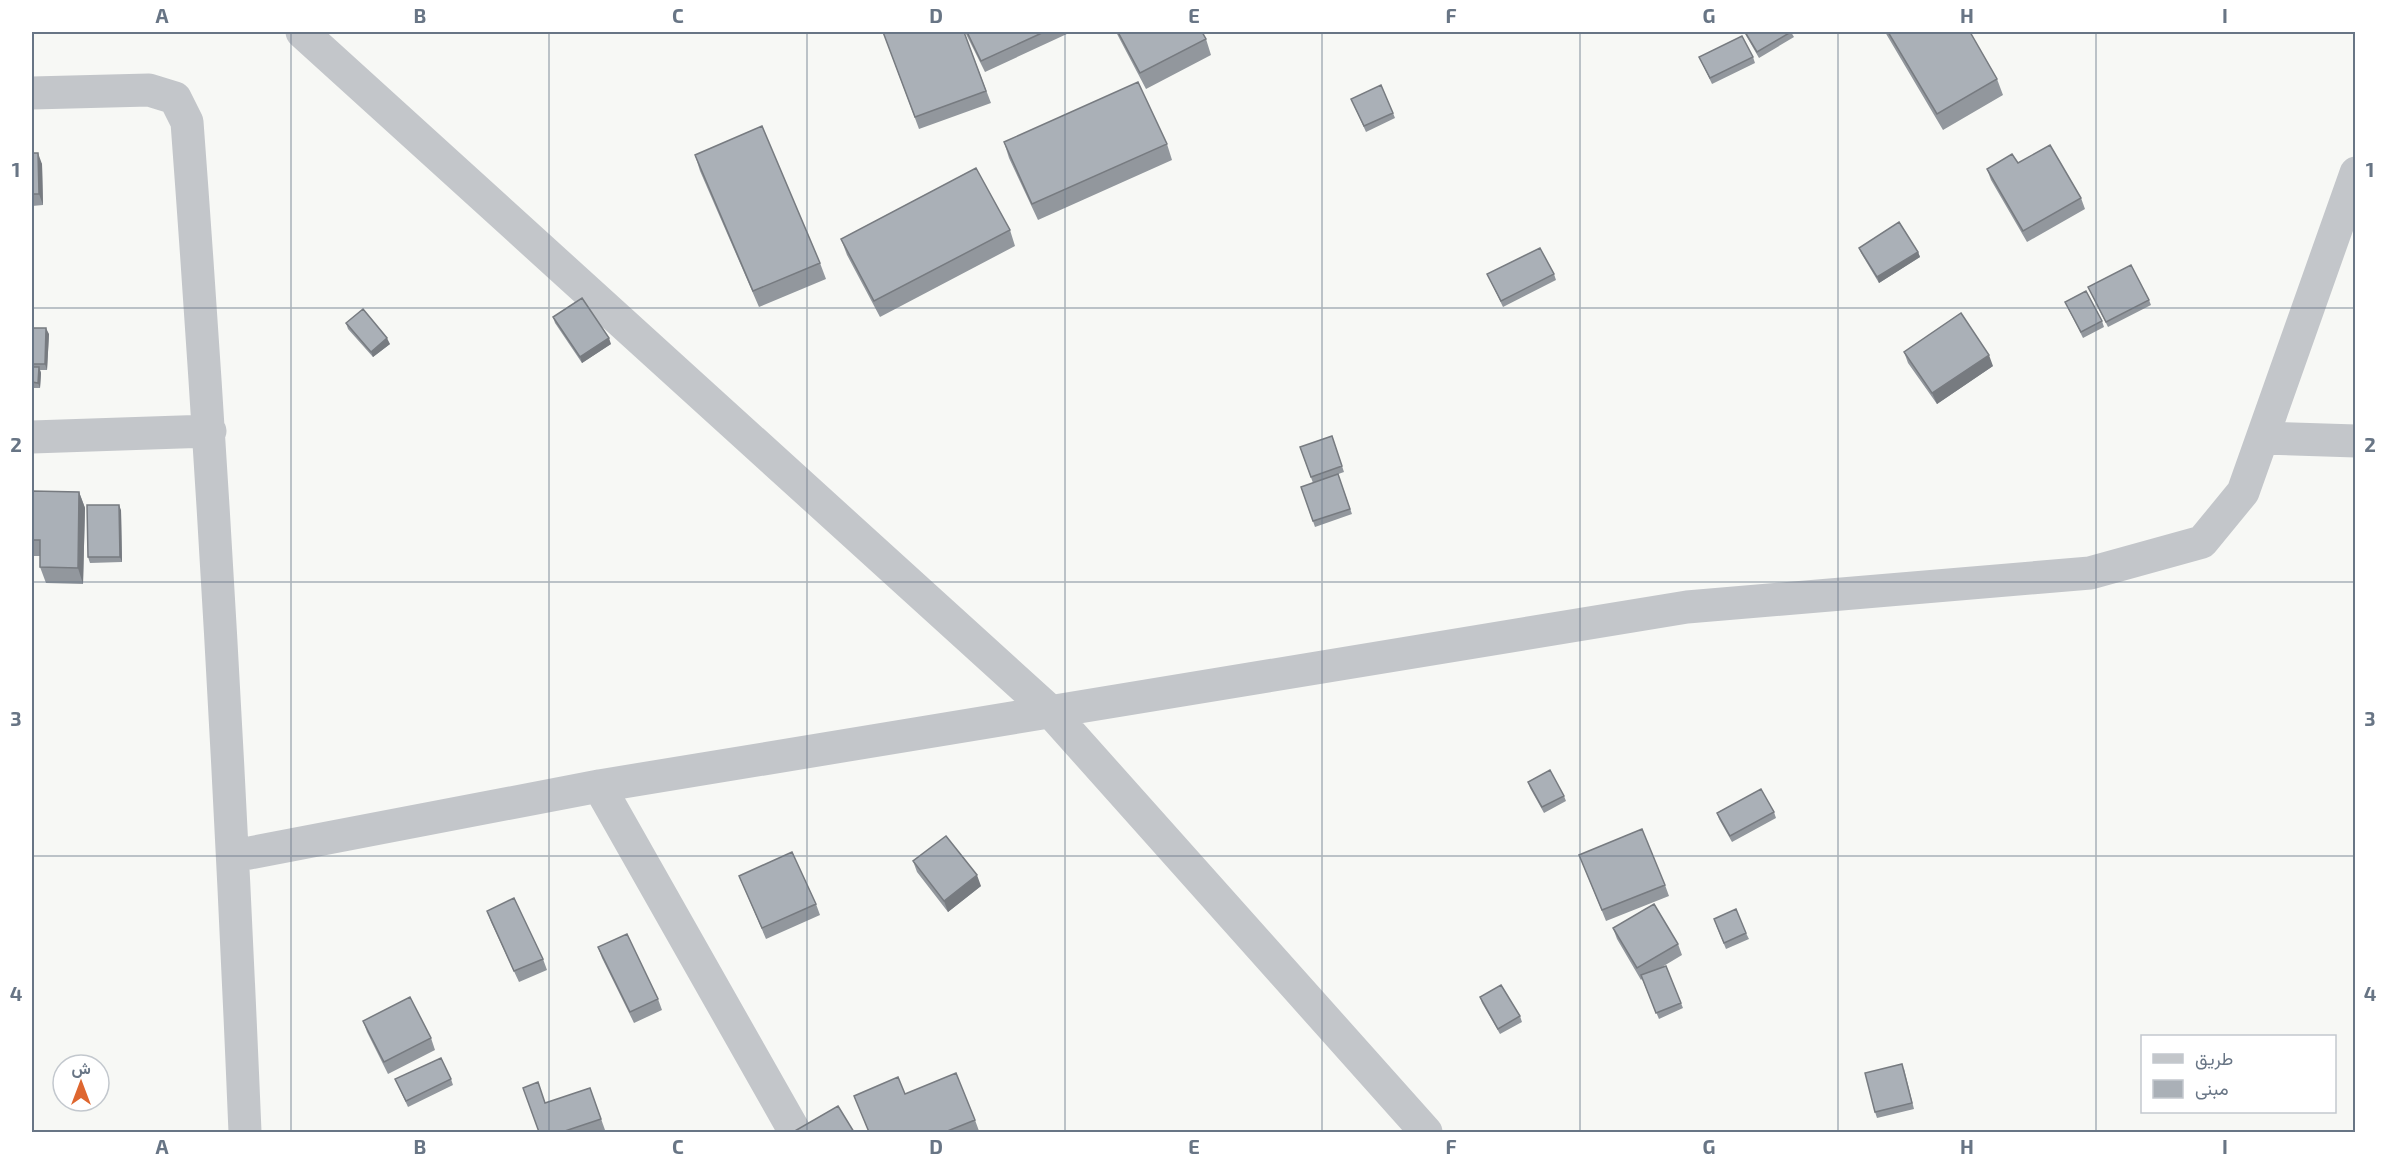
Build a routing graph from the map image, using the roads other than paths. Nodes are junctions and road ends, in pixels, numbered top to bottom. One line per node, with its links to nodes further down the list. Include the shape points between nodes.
1 (302, 32): 8 (street)
2 (32, 93): 4 (street, via 148,90 175,98 187,122)
3 (2355, 173): 6 (street)
4 (210, 432): 5 (street); 10 (street)
5 (32, 437)
6 (2263, 438): 7 (street); 8 (street, via 2243,492 2202,542 2090,573 1687,607)
7 (2355, 441)
8 (1051, 712): 9 (street); 13 (street)
9 (599, 786): 10 (street); 12 (street)
10 (234, 856): 11 (street)
11 (245, 1132)
12 (795, 1132)
13 (1426, 1132)

